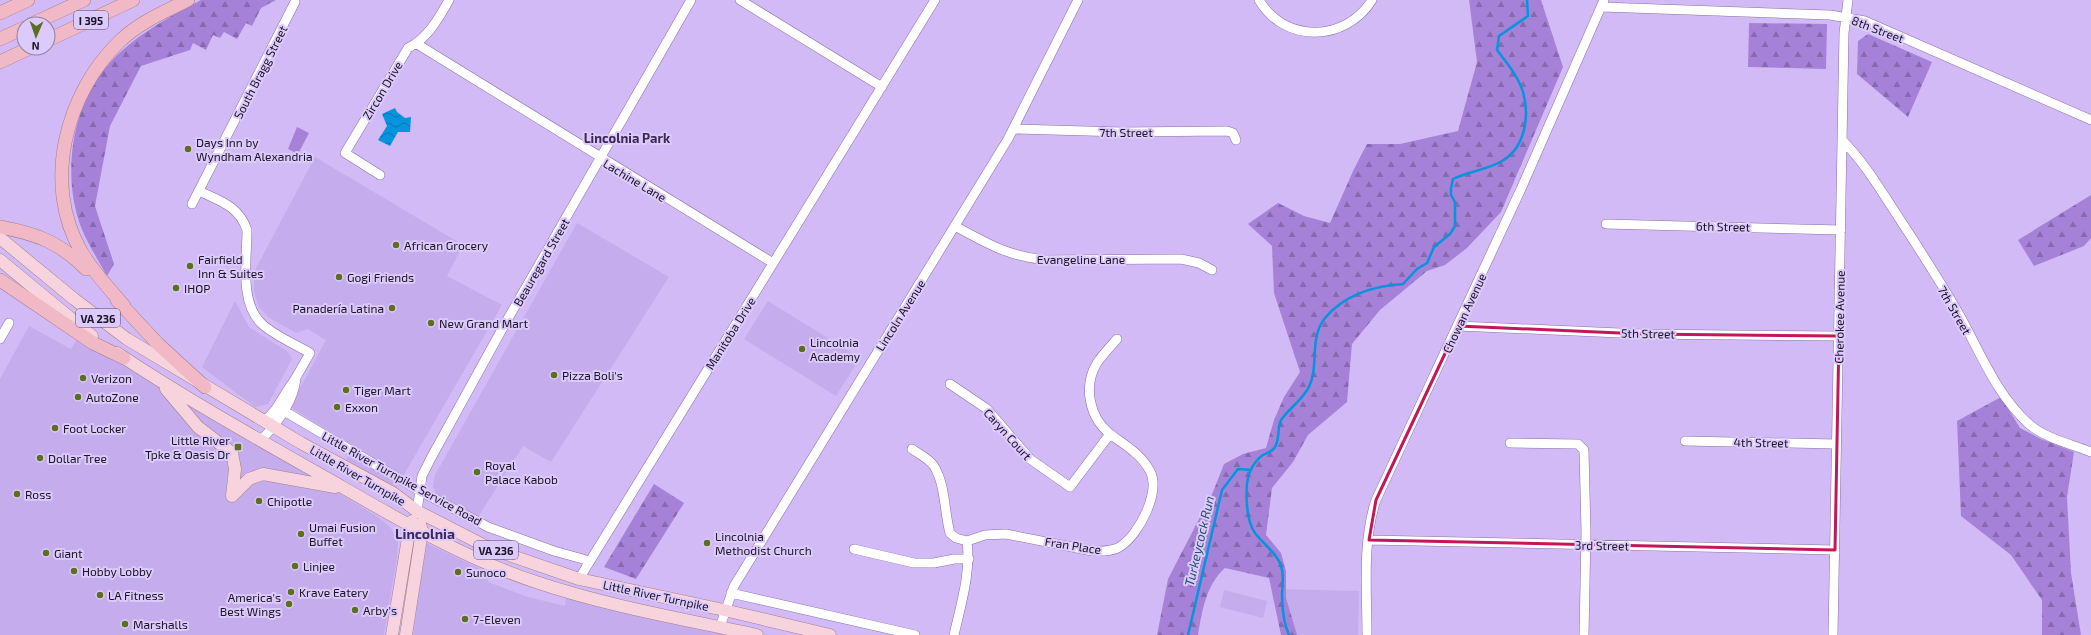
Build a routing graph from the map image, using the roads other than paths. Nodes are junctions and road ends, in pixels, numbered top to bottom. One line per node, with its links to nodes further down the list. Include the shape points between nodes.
1 (28, 0): 15 (highway)
2 (84, 0): 16 (highway)
3 (133, 0): 19 (highway, I 395)
4 (188, 0): 42 (highway, via 131,32 108,54 80,96 66,136 62,169 64,197 70,224 80,250)
5 (449, 0): 21 (street, Zircon Drive, via 436,24)
6 (691, 0): 29 (street, Beauregard Street)
7 (740, 0): 24 (street)
8 (935, 0): 24 (street, Manitoba Drive)
9 (1078, 0): 26 (street, Lincoln Avenue)
10 (1259, 0): 11 (street, via 1267,12 1285,26 1302,32 1320,33 1344,26 1354,20)
11 (1372, 0)
12 (1848, 0): 17 (street, Cherokee Avenue)
13 (295, 2): 31 (street, South Bragg Street)
14 (1603, 4): 17 (street, 8th Street); 44 (street, Chowan Avenue)
15 (0, 13)
16 (49, 16)
17 (1845, 16): 25 (street, 8th Street, via 1865,21); 28 (street, Cherokee Avenue)
18 (16, 32): 20 (highway)
19 (56, 36)
20 (0, 39)
21 (417, 44): 29 (street, Lachine Lane); 30 (street, Zircon Drive, via 408,48 345,153)
22 (16, 55): 23 (highway)
23 (0, 62)
24 (882, 87): 39 (street, Manitoba Drive)
25 (2091, 120)
26 (1012, 130): 27 (street, 7th Street, via 1227,132 1233,133); 34 (street, Lincoln Avenue)
27 (1236, 140)
28 (1842, 140): 36 (street, Cherokee Avenue); 61 (street, 7th Street, via 1861,161 1912,238 1960,316 1991,376 2020,416 2044,434)
29 (600, 158): 39 (street, Lachine Lane); 63 (street, Beauregard Street, via 431,458 422,476)
30 (380, 175)
31 (199, 191): 32 (street, South Bragg Street); 50 (street, via 234,209 244,221 247,230 247,290 253,313 263,325 310,352)
32 (192, 204)
33 (1606, 224): 36 (street, 6th Street)
34 (955, 226): 40 (street, Evangeline Lane, via 1008,253 1029,258 1181,259 1199,263); 75 (street, Lincoln Avenue)
35 (0, 227): 42 (highway, via 18,230 56,243 75,257)
36 (1840, 230): 45 (street, Cherokee Avenue)
37 (0, 238): 52 (main road, Little River Turnpike / VA 236, via 127,339)
38 (0, 260): 48 (main road, Little River Turnpike / VA 236, via 96,339)
39 (773, 264): 73 (street, Manitoba Drive)
40 (1212, 270)
41 (0, 280): 48 (highway, via 93,343)
42 (124, 306): 52 (highway, via 158,344)
43 (9, 323): 46 (street)
44 (1458, 326): 45 (street, 5th Street, via 1642,334); 67 (street, Chowan Avenue, via 1376,500)
45 (1839, 336): 59 (street, Cherokee Avenue)
46 (0, 339)
47 (1117, 339): 55 (street, Fran Place, via 1098,362 1091,378 1089,394 1096,417)
48 (124, 358): 49 (main road, Little River Turnpike / VA 236)
49 (158, 379): 56 (main road, Little River Turnpike / VA 236); 62 (main road, via 198,427 232,453 235,469 232,496 249,479 263,474)
50 (296, 379): 53 (street, via 295,391); 54 (street)
51 (950, 384): 55 (street, Caryn Court, via 986,408 1030,459 1070,487)
52 (205, 387): 54 (main road, Little River Turnpike / VA 236)
53 (284, 411): 54 (street); 63 (street, Little River Turnpike Service Road)
54 (269, 424): 56 (street); 64 (main road, Little River Turnpike / VA 236, via 393,494)
55 (1110, 434): 68 (street, Fran Place, via 1129,446 1142,460 1150,472 1153,486 1150,504 1134,533 1121,547 1092,551 1006,534 985,535)
56 (260, 440): 62 (main road, Little River Turnpike / VA 236)
57 (1685, 441): 59 (street, 4th Street)
58 (1510, 443): 69 (street, via 1582,446)
59 (1836, 444): 71 (street, Cherokee Avenue)
60 (912, 449): 68 (street, via 927,459 937,474 942,487 950,533)
61 (2091, 452)
62 (349, 491): 65 (main road, Little River Turnpike / VA 236)
63 (420, 491): 64 (street, Beauregard Street); 73 (street, Little River Turnpike Service Road, via 488,527)
64 (417, 511): 65 (main road); 66 (main road, Beauregard Street); 74 (main road, Little River Turnpike / VA 236, via 489,548)
65 (410, 526): 66 (main road, Little River Turnpike / VA 236); 78 (main road)
66 (422, 531): 77 (main road, Little River Turnpike / VA 236, via 483,561 535,582); 79 (main road)
67 (1369, 540): 69 (street, 3rd Street); 84 (street, Chowan Avenue)
68 (967, 541): 72 (street)
69 (1585, 545): 71 (street, 3rd Street); 85 (street)
70 (854, 549): 72 (street, via 914,563)
71 (1835, 550): 86 (street, Cherokee Avenue)
72 (969, 559): 83 (street)
73 (590, 561): 74 (street, Manitoba Drive)
74 (579, 579): 76 (main road, Little River Turnpike / VA 236)
75 (730, 592): 76 (street, Lincoln Avenue); 82 (street)
76 (724, 610): 77 (street, Lincoln Avenue); 81 (main road, Little River Turnpike / VA 236)
77 (720, 627): 80 (main road, Little River Turnpike / VA 236)
78 (392, 635)
79 (406, 635)
80 (757, 635)
81 (830, 635)
82 (916, 635)
83 (954, 635)
84 (1366, 635)
85 (1584, 635)
86 (1833, 635)

